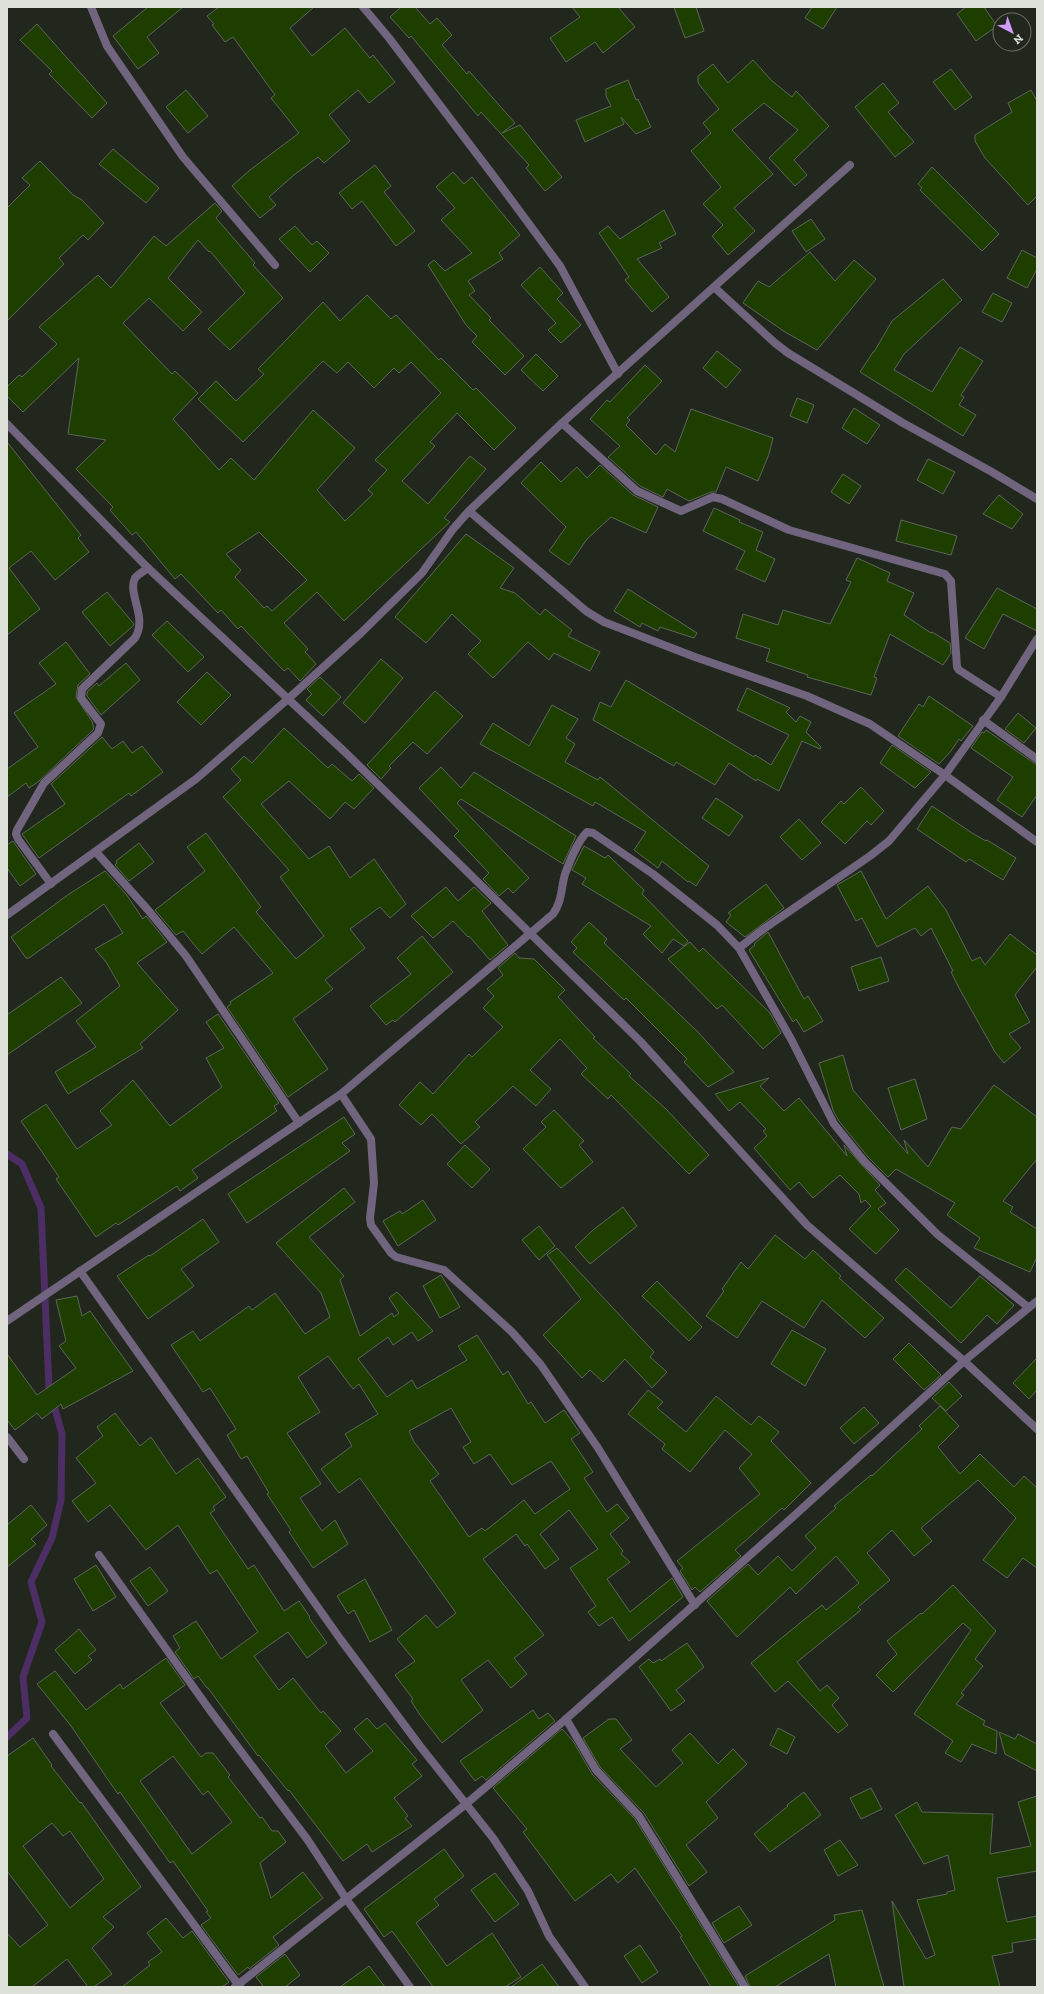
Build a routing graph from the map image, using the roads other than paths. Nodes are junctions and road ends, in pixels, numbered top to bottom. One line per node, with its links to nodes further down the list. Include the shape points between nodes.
1 (91, 7): 4 (street, via 107,46 183,157)
2 (363, 7): 6 (street, via 560,266)
3 (850, 165): 5 (street)
4 (275, 265)
5 (714, 287): 6 (street); 9 (street, via 788,353 902,423)
6 (618, 374): 7 (street)
7 (562, 423): 10 (street); 13 (street, via 637,491 681,511 713,497 722,499 789,530 946,574 951,581 959,670)
8 (7, 424): 11 (street)
9 (1037, 499)
10 (469, 511): 14 (street, via 422,573 362,633); 17 (street, via 586,611 604,622 807,696 870,724)
11 (148, 568): 14 (street); 20 (street, via 136,577 133,585 140,631 80,693 101,724 98,733 44,783 17,830 18,839)
12 (1037, 638): 13 (street)
13 (1001, 697): 15 (street)
14 (288, 699): 19 (street, via 196,779); 22 (street)
15 (983, 720): 16 (street); 17 (street)
16 (1037, 759)
17 (945, 774): 18 (street); 23 (street, via 889,841)
18 (1037, 842)
19 (96, 852): 20 (street); 25 (street, via 186,956)
20 (51, 884): 21 (street)
21 (7, 915)
22 (531, 934): 23 (street, via 557,908 566,874 582,837 587,832 654,874 717,925); 24 (street); 30 (street, via 657,1058 807,1225)
23 (739, 948): 28 (street, via 791,1039 834,1124 864,1161 937,1234)
24 (341, 1094): 25 (street); 35 (street, via 371,1139 374,1183 370,1218 375,1231 396,1257 444,1270 512,1332 541,1365 598,1448)
25 (298, 1123): 26 (street)
26 (80, 1271): 29 (street); 38 (street, via 341,1640)
27 (1037, 1300): 28 (street)
28 (1028, 1307): 30 (street)
29 (7, 1321)
30 (964, 1361): 31 (street); 35 (street)
31 (1037, 1429)
32 (7, 1437): 33 (street)
33 (24, 1459)
34 (100, 1555): 39 (street, via 209,1709 307,1839)
35 (695, 1605): 36 (street)
36 (566, 1719): 38 (street); 43 (street, via 596,1770 639,1816)
37 (53, 1734): 40 (street)
38 (466, 1804): 39 (street); 42 (street, via 519,1876 549,1936)
39 (347, 1900): 40 (street); 41 (street)
40 (238, 1986)
41 (410, 1987)
42 (585, 1987)
43 (745, 1987)

